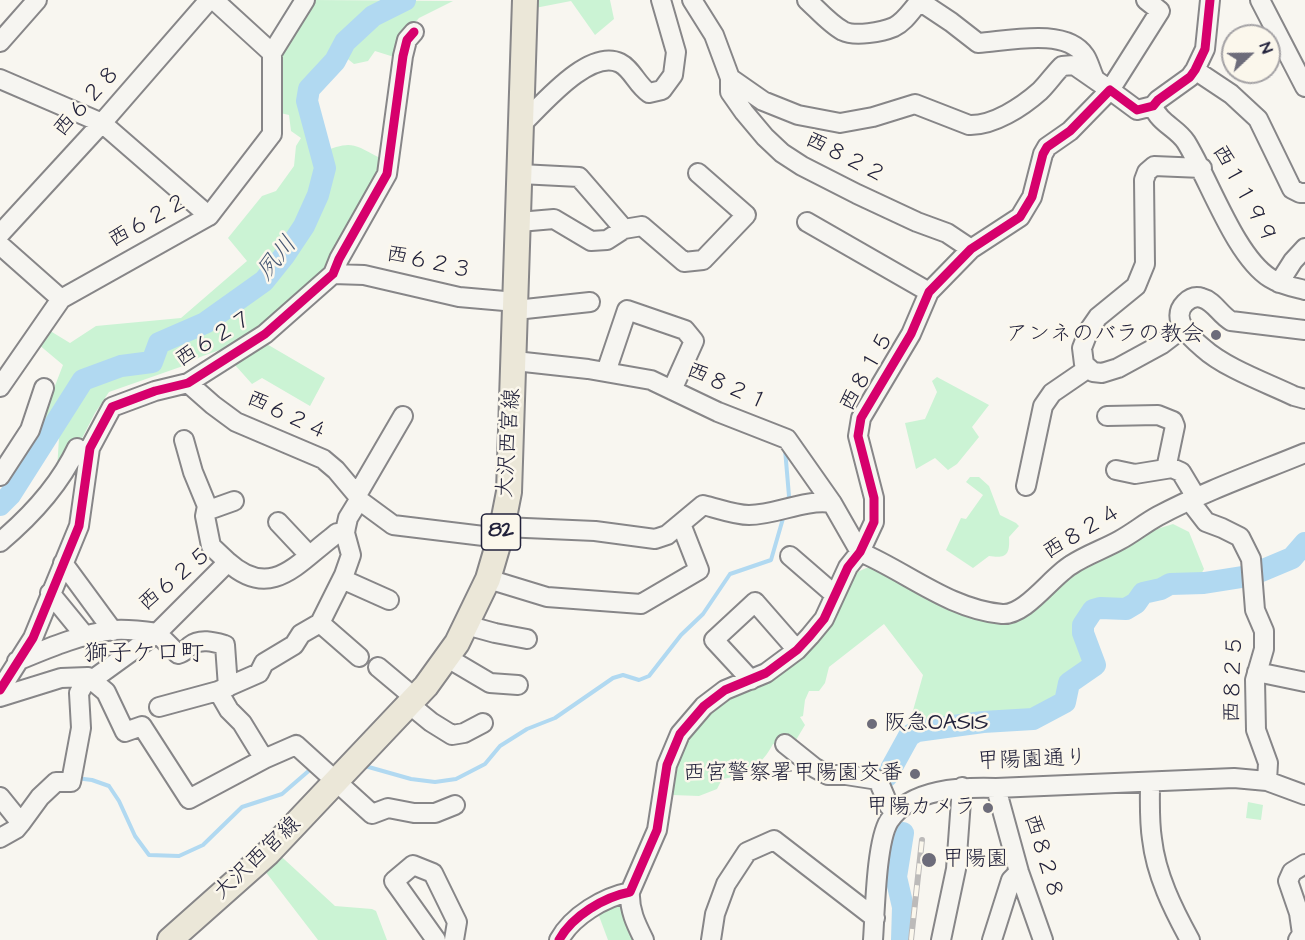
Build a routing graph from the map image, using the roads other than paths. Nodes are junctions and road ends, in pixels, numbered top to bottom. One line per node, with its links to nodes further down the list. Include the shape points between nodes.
1 (38, 0): 14 (street)
2 (209, 0): 23 (street, 西６２８)
3 (214, 0): 15 (street)
4 (305, 0): 15 (street)
5 (525, 0): 24 (main road, 大沢西宮線 / 82)
6 (661, 0): 24 (street, via 676,52 673,75 662,90 649,93 621,63 606,59 578,71)
7 (692, 0): 18 (street, 西８２２, via 714,35)
8 (807, 0): 9 (street, via 842,30 853,34 895,27)
9 (919, 0): 17 (street, via 978,44 1051,37 1066,41 1084,54)
10 (1146, 0): 21 (street, 西８１５, via 1160,11)
11 (1210, 0): 16 (street, via 1204,49)
12 (1260, 0): 20 (street)
13 (414, 32): 37 (street, 西６２７, via 407,40 403,56 387,174)
14 (0, 42)
15 (272, 53): 29 (street, 西６２２, via 272,134)
16 (1196, 70): 22 (street); 28 (street, via 1258,119 1293,189)
17 (1094, 77): 18 (street, via 1074,65 1062,66 1028,101 978,125 915,104 840,123 798,115 763,101); 21 (street)
18 (730, 78): 36 (street, 西８２２, via 734,99 782,153 916,222 947,233)
19 (0, 79): 23 (street)
20 (1305, 87)
21 (1110, 90): 22 (street, via 1137,110); 36 (street, 西８１５, via 1042,154 1032,197 1020,217)
22 (1153, 106): 25 (street, 西１１９９, via 1156,116 1184,139)
23 (102, 123): 29 (street); 33 (street, 西６２８)
24 (522, 124): 27 (main road, 大沢西宮線 / 82)
25 (1202, 168): 38 (street, 西１１９９, via 1232,232 1264,274); 47 (street, via 1154,166 1147,172 1145,264 1136,286 1098,317 1089,330 1082,348)
26 (698, 173): 32 (street, via 746,215 704,260 684,262 642,226)
27 (520, 174): 30 (main road, 大沢西宮線 / 82); 32 (street, via 579,177)
28 (1305, 193)
29 (209, 216): 41 (street, 西６２２)
30 (519, 222): 32 (street, via 554,219 591,241 607,240); 43 (main road, 大沢西宮線 / 82)
31 (807, 222): 40 (street)
32 (624, 229)
33 (0, 234)
34 (0, 245): 41 (street)
35 (1305, 248): 38 (street)
36 (971, 249): 40 (street, 西８１５)
37 (333, 274): 43 (street, 西６２３, via 364,275); 49 (street, 西６２７, via 265,334)
38 (1279, 283): 39 (street, 西１１９９)
39 (1305, 290)
40 (929, 292): 73 (street, 西８１５, via 911,334 861,418 858,436 874,498 874,522)
41 (61, 298): 50 (street)
42 (590, 302): 43 (street, 西６２３)
43 (516, 306): 46 (main road, 大沢西宮線 / 82)
44 (1183, 328): 45 (street, via 1179,319 1181,309 1194,297 1204,298 1231,321); 47 (street, via 1118,368 1102,373); 53 (street, via 1214,358)
45 (1305, 330)
46 (515, 361): 48 (street, 西８２１); 70 (main road, 大沢西宮線 / 82, via 510,492)
47 (1088, 369): 62 (street, via 1052,393 1043,406)
48 (606, 372): 52 (street, 西８２１, via 651,380); 52 (street, via 627,310 685,330 694,341)
49 (188, 382): 63 (street, 西６２４, via 236,422 323,459); 77 (street, 西６２７, via 112,407 90,448 79,526)
50 (0, 387)
51 (44, 388): 61 (street, via 30,430)
52 (672, 390): 66 (street, 西８２１, via 787,439)
53 (1305, 399)
54 (403, 416): 63 (street)
55 (1107, 416): 59 (street, via 1166,417 1173,421)
56 (184, 440): 67 (street)
57 (77, 448): 72 (street, via 67,469)
58 (1305, 453): 64 (street, 西８２４)
59 (1166, 469): 60 (street, via 1134,474); 64 (street, 西８２５, via 1181,472)
60 (1116, 470)
61 (0, 476)
62 (1026, 486)
63 (358, 498): 70 (street, via 393,525); 71 (street)
64 (1193, 499): 73 (street, 西８２４, via 1069,566 1025,606 1004,614 938,594); 94 (street, 西８２５, via 1206,522 1240,537 1251,559 1255,610 1264,631 1264,649)
65 (234, 501): 67 (street)
66 (832, 503): 69 (street, via 816,501 748,515 703,505); 73 (street, 西８２１)
67 (206, 511): 76 (street, via 211,546)
68 (278, 522): 74 (street)
69 (681, 524): 70 (street, via 668,535 655,539 595,531); 79 (street, via 699,570 641,604 548,597)
70 (502, 532): 79 (main road, 大沢西宮線 / 82)
71 (345, 533): 74 (street, 西６２５, via 337,533); 78 (street, via 351,555)
72 (0, 542)
73 (861, 552): 81 (street, 西８１５, via 848,567)
74 (309, 555): 76 (street, 西６２５, via 286,574 264,580 250,577)
75 (790, 556): 81 (street)
76 (228, 562): 86 (street, 西６２５)
77 (63, 563): 80 (street, 西６２７); 85 (street)
78 (342, 579): 82 (street); 83 (street)
79 (488, 579): 84 (main road, 大沢西宮線 / 82)
80 (50, 593): 87 (street); 92 (street, 西６２７, via 33,638)
81 (835, 595): 89 (street, 西８１５, via 824,619)
82 (389, 600)
83 (320, 622): 90 (street); 99 (street, via 301,634 294,645 264,663 259,673)
84 (466, 625): 88 (street); 91 (main road, 大沢西宮線 / 82)
85 (113, 631): 86 (street, 西６２５); 87 (street, 西６２５)
86 (157, 633): 95 (street); 99 (street, via 178,654 208,640 225,645)
87 (86, 637): 92 (street, 西６２５)
88 (527, 639)
89 (797, 650): 96 (street, 西８１５); 96 (street, via 755,602 714,640)
90 (359, 657)
91 (446, 657): 98 (street, via 490,683); 102 (main road, 大沢西宮線 / 82)
92 (17, 661): 100 (street, 西６２７)
93 (378, 667): 102 (street)
94 (1257, 672): 97 (street); 109 (street, 西８２５, via 1256,730 1268,763)
95 (90, 678): 101 (street, via 61,678); 106 (street, via 106,692 125,732 142,726 189,799); 116 (street, via 79,693 81,728 72,777 56,782)
96 (751, 680): 120 (street, 西８１５, via 725,690 704,706 680,734 667,765 657,830)
97 (1305, 682)
98 (518, 685)
99 (223, 689): 103 (street); 106 (street, via 229,710 242,723)
100 (0, 690)
101 (0, 697)
102 (412, 701): 104 (street, via 431,722 452,735); 107 (main road, 大沢西宮線 / 82)
103 (159, 707)
104 (483, 723)
105 (785, 744): 115 (street, via 828,775 878,780 889,806)
106 (264, 759): 107 (street, via 296,745)
107 (336, 782): 114 (street, via 372,814 388,808 435,813); 122 (main road, 大沢西宮線 / 82, via 268,853)
108 (1150, 782): 109 (street, 甲陽園通り, via 1234,778); 111 (street, 甲陽園通り); 132 (street, via 1152,840 1161,876)
109 (1267, 782): 112 (street, 甲陽園通り)
110 (962, 787): 111 (street, 甲陽園通り); 115 (street, 甲陽園通り, via 922,798); 129 (street, via 956,870)
111 (996, 788): 119 (street, 西８２８)
112 (1305, 795)
113 (0, 797): 116 (street)
114 (455, 805)
115 (896, 812): 121 (street, via 888,823 880,852)
116 (17, 818): 117 (street, via 16,829)
117 (0, 838)
118 (1305, 864): 133 (street, via 1292,872 1288,882 1299,913 1302,934)
119 (1019, 872): 130 (street, via 1011,880); 131 (street, 西８２８)
120 (630, 892): 125 (street, via 616,895 588,911); 126 (street, via 633,915)
121 (874, 918): 127 (street, via 774,840 747,852 726,884); 128 (street)
122 (170, 940)
123 (436, 940): 124 (street, via 394,881 413,865 433,873 457,922)
124 (454, 940)
125 (559, 940)
126 (644, 940)
127 (711, 940)
128 (873, 940)
129 (941, 940)
130 (992, 940)
131 (1043, 940)
132 (1190, 940)
133 (1298, 940)

